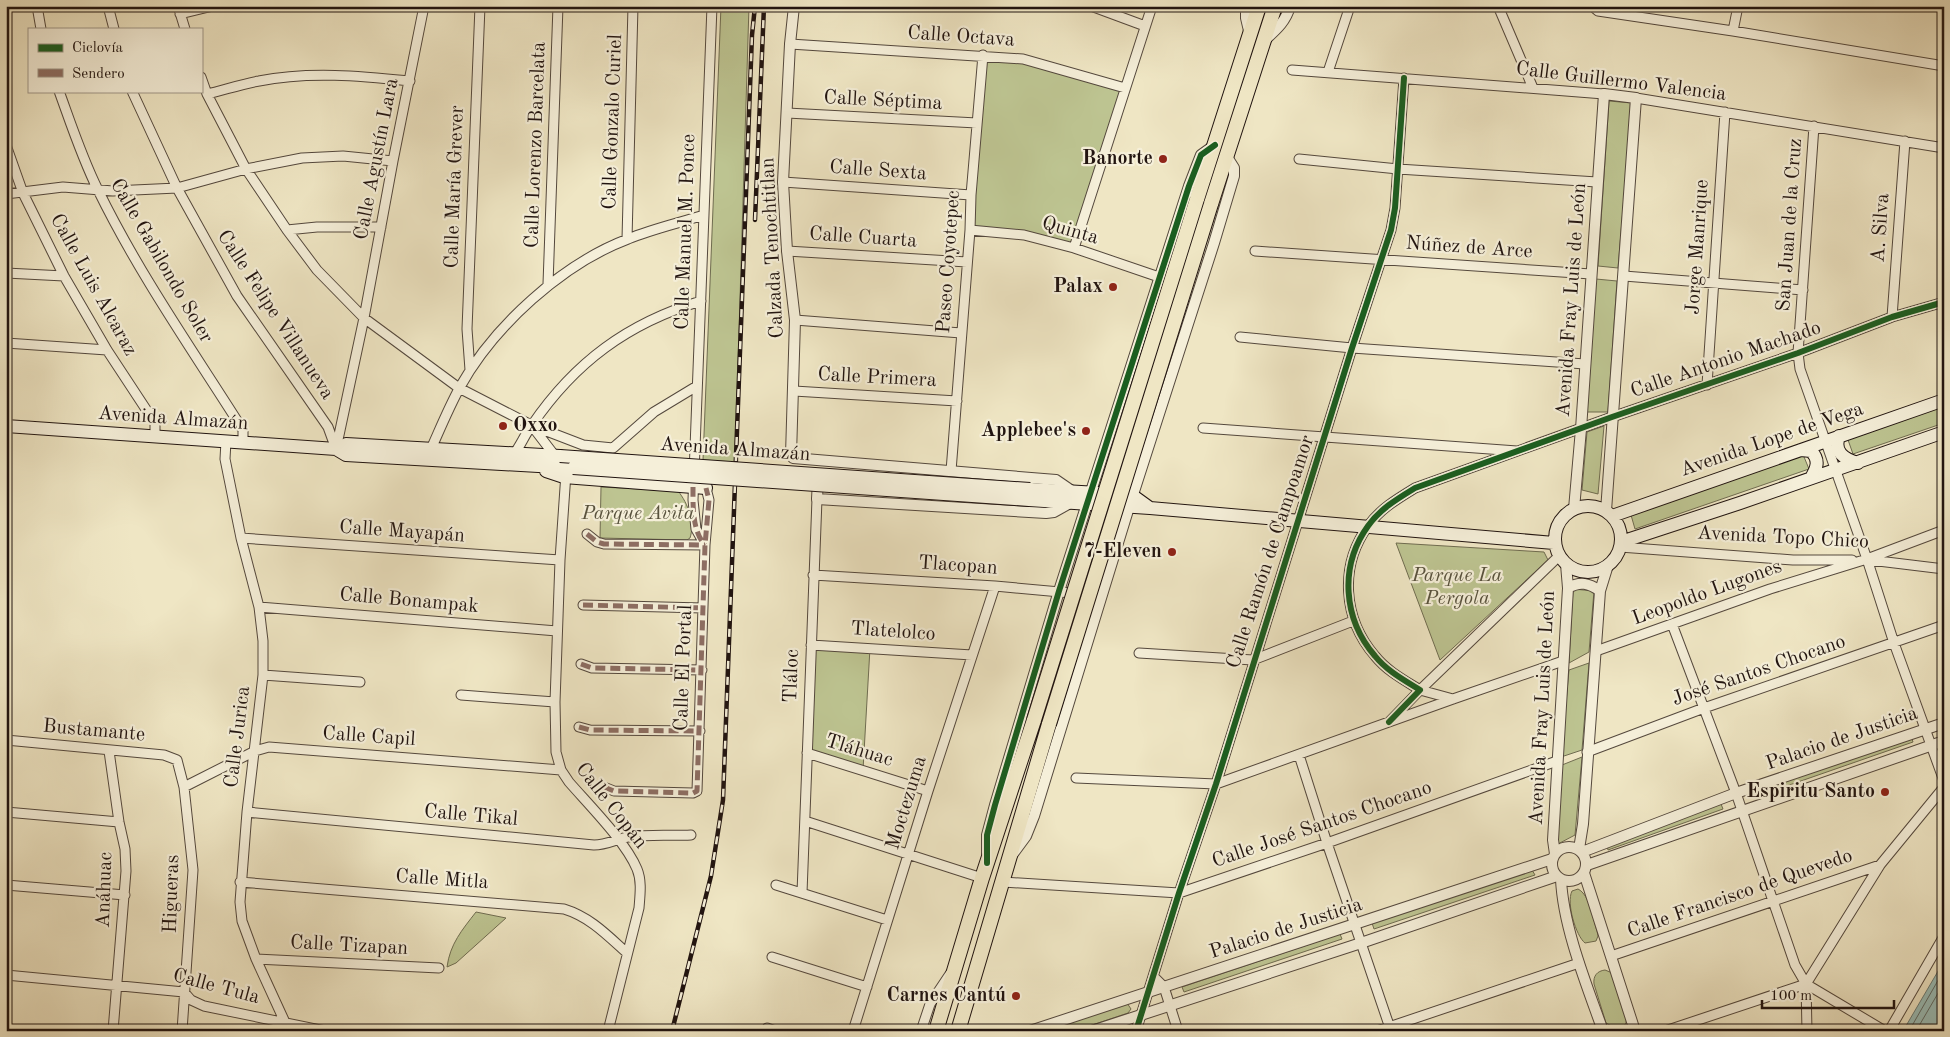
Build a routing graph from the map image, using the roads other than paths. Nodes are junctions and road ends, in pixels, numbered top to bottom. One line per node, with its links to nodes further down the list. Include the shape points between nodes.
1 (36, 6): 22 (street)
2 (108, 6): 23 (street)
3 (213, 6): 20 (street)
4 (424, 6): 35 (street, Calle Agustín Lara)
5 (480, 6): 93 (street, Calle María Grever, via 467,329)
6 (558, 6): 79 (street, Calle Lorenzo Barcelata)
7 (633, 6): 67 (street, Calle Gonzalo Curiel)
8 (712, 6): 63 (street, Calle Manuel M. Ponce)
9 (794, 6): 28 (street, Calzada Tenochtitlan)
10 (1091, 6): 21 (street)
11 (1152, 6): 21 (street)
12 (1246, 6): 26 (street)
13 (1259, 6): 26 (highway)
14 (1275, 6): 27 (highway)
15 (1290, 6): 27 (street, via 1287,18)
16 (1350, 6): 32 (street)
17 (1498, 6): 37 (street)
18 (1738, 6): 25 (street)
19 (1595, 9): 25 (street)
20 (179, 10): 24 (street)
21 (1145, 26): 36 (street)
22 (41, 28)
23 (114, 28)
24 (185, 28)
25 (1733, 31): 30 (street)
26 (1250, 35): 49 (highway)
27 (1266, 39): 51 (highway)
28 (790, 44): 29 (street, Calle Octava); 44 (street, Calzada Tenochtitlan)
29 (983, 55): 36 (street, Calle Octava, via 1041,63); 45 (street, Paseo Coyotepec)
30 (1944, 66)
31 (1292, 70): 32 (street, Calle Guillermo Valencia)
32 (1328, 72): 33 (street, Calle Guillermo Valencia)
33 (1404, 78): 37 (street, Calle Guillermo Valencia); 55 (street, Calle Ramón de Campoamor)
34 (202, 81): 40 (street)
35 (410, 81): 40 (street, via 351,75 284,77); 53 (street, Calle Agustín Lara)
36 (1125, 88): 68 (street)
37 (1533, 88): 41 (street, Calle Guillermo Valencia)
38 (59, 92): 59 (street, Calle Gabilondo Soler)
39 (132, 92): 58 (street, Calle Felipe Villanueva)
40 (207, 94): 54 (street)
41 (1604, 94): 42 (street, Calle Guillermo Valencia); 57 (street, Avenida Fray Luis de León)
42 (1636, 98): 43 (street, Calle Guillermo Valencia); 76 (street)
43 (1725, 112): 46 (street, Calle Guillermo Valencia); 78 (street, Jorge Manrique)
44 (787, 114): 45 (street, Calle Séptima); 56 (street, Calzada Tenochtitlan)
45 (977, 123): 62 (street, Paseo Coyotepec)
46 (1814, 126): 47 (street, Calle Guillermo Valencia); 80 (street, San Juan de la Cruz)
47 (1905, 141): 50 (street, Calle Guillermo Valencia); 83 (street, A. Silva)
48 (6, 145): 60 (street, Calle Luis Alcaraz)
49 (1216, 145): 77 (street, via 1201,155); 214 (highway, bridge)
50 (1944, 148)
51 (1227, 156): 101 (street, via 1234,168 1232,184); 213 (highway, bridge)
52 (1299, 159): 55 (street)
53 (393, 161): 54 (street, via 343,156 302,158); 64 (street, Calle Agustín Lara)
54 (246, 169): 58 (street); 65 (street)
55 (1398, 169): 57 (street); 71 (street, Calle Ramón de Campoamor, via 1391,230)
56 (783, 182): 62 (street, Calle Sexta); 69 (street, Calzada Tenochtitlan)
57 (1597, 182): 74 (street, Avenida Fray Luis de León)
58 (177, 188): 59 (street, via 138,191); 114 (street, Calle Felipe Villanueva, via 236,296 328,427)
59 (98, 189): 60 (street, via 62,187); 113 (street, Calle Gabilondo Soler, via 149,284 243,430)
60 (23, 193): 61 (street); 75 (street, Calle Luis Alcaraz)
61 (6, 194)
62 (971, 196): 66 (street, Paseo Coyotepec)
63 (704, 215): 67 (street); 81 (street, Calle Manuel M. Ponce)
64 (381, 227): 65 (street); 84 (street, Calle Agustín Lara)
65 (287, 230): 84 (street, via 317,270)
66 (970, 230): 68 (street, Quinta, via 1024,236); 72 (street, Paseo Coyotepec)
67 (627, 239): 79 (street)
68 (1074, 248): 77 (street, Quinta)
69 (787, 251): 72 (street, Calle Cuarta); 85 (street, Calzada Tenochtitlan)
70 (1255, 251): 71 (street, Núñez de Arce)
71 (1382, 260): 74 (street, Núñez de Arce); 89 (street, Calle Ramón de Campoamor)
72 (967, 262): 86 (street, Paseo Coyotepec)
73 (6, 273): 75 (street)
74 (1591, 274): 92 (street, Avenida Fray Luis de León)
75 (64, 276): 90 (street, Calle Luis Alcaraz)
76 (1624, 276): 78 (street); 102 (street)
77 (1159, 277): 98 (street)
78 (1712, 283): 80 (street); 94 (street, Jorge Manrique)
79 (548, 284): 93 (street, via 501,331)
80 (1803, 290): 91 (street, San Juan de la Cruz)
81 (701, 301): 95 (street, Calle Manuel M. Ponce); 103 (street, via 651,319 596,354 562,386)
82 (1944, 302): 83 (street, Calle Antonio Machado)
83 (1892, 317): 91 (street, Calle Antonio Machado)
84 (364, 318): 96 (street); 114 (street, Calle Agustín Lara)
85 (795, 320): 86 (street); 97 (street, Calzada Tenochtitlan)
86 (961, 333): 100 (street, Paseo Coyotepec)
87 (1240, 337): 89 (street)
88 (6, 343): 90 (street)
89 (1352, 348): 92 (street); 110 (street, Calle Ramón de Campoamor)
90 (107, 350): 108 (street, Calle Luis Alcaraz, via 155,424)
91 (1798, 353): 94 (street, Calle Antonio Machado); 112 (street, San Juan de la Cruz, via 1804,384)
92 (1585, 364): 106 (street, Avenida Fray Luis de León)
93 (470, 370): 96 (street)
94 (1707, 385): 102 (street, Calle Antonio Machado)
95 (697, 386): 103 (street, via 654,412 613,448 583,445); 127 (street, Calle Manuel M. Ponce, via 694,460)
96 (459, 388): 103 (street); 115 (street)
97 (794, 391): 100 (street, Calle Primera); 120 (street, Calzada Tenochtitlan, via 791,455 793,458)
98 (1122, 393): 101 (street); 130 (street)
99 (1944, 400): 109 (main road, Avenida Lope de Vega)
100 (957, 401): 125 (street, Paseo Coyotepec)
101 (1161, 406): 132 (street)
102 (1612, 417): 106 (street, Calle Antonio Machado); 135 (street)
103 (531, 425): 118 (street); 119 (street)
104 (6, 426): 108 (main road, Avenida Almazán)
105 (1203, 428): 110 (street, Calle Antonio Machado)
106 (1581, 429): 117 (street, Calle Antonio Machado); 134 (street, Avenida Fray Luis de León)
107 (1944, 432): 121 (main road)
108 (155, 436): 111 (main road, Avenida Almazán)
109 (1839, 436): 112 (main road, Avenida Lope de Vega); 121 (main road, via 1837,446 1841,455)
110 (1325, 438): 117 (street, Calle Antonio Machado); 136 (street, Calle Ramón de Campoamor)
111 (226, 441): 113 (main road, Avenida Almazán); 140 (street, Calle Jurica, via 225,459)
112 (1826, 441): 116 (main road, Avenida Lope de Vega); 123 (street, San Juan de la Cruz)
113 (243, 442): 114 (main road, Avenida Almazán)
114 (336, 449): 115 (main road, Avenida Almazán, via 346,444); 124 (main road, Avenida Almazán, via 346,456 532,466)
115 (431, 449): 118 (main road, Avenida Almazán)
116 (1801, 450): 126 (main road, via 1811,451 1816,457 1817,466); 135 (main road, Avenida Lope de Vega)
117 (1521, 451): 137 (street, via 1415,488 1394,500)
118 (514, 454): 119 (main road, Avenida Almazán)
119 (557, 456): 128 (main road, Avenida Almazán, bridge)
120 (819, 461): 122 (street); 131 (street, Tláloc)
121 (1858, 463): 123 (main road)
122 (873, 466): 125 (street); 133 (street)
123 (1834, 470): 126 (main road); 144 (street, San Juan de la Cruz)
124 (568, 471): 127 (main road); 128 (main road, Avenida Almazán, bridge); 145 (street, Calle Copán)
125 (951, 471): 129 (street, via 1056,480)
126 (1811, 478): 143 (main road)
127 (700, 488): 142 (street, Calle El Portal, via 709,500); 142 (street, Calle El Portal, via 693,500 696,529)
128 (1030, 494): 129 (main road, Avenida Almazán)
129 (1071, 497): 130 (main road, Avenida Almazán); 133 (street, via 1054,512 1046,513)
130 (1089, 498): 132 (main road, Avenida Almazán); 152 (street)
131 (817, 499): 133 (street); 149 (street, Tláloc)
132 (1130, 501): 136 (main road, via 1150,508); 154 (street)
133 (871, 502)
134 (1574, 508): 135 (main road, via 1590,506); 141 (main road, via 1558,523)
135 (1609, 513): 143 (main road, via 1621,533)
136 (1298, 521): 137 (main road); 167 (street, Calle Ramón de Campoamor)
137 (1368, 527): 141 (main road); 158 (street, via 1352,555 1348,572)
138 (1944, 530): 144 (street, Leopoldo Lugones)
139 (587, 534): 142 (street, via 604,544)
140 (241, 538): 145 (street, Calle Mayapán); 156 (street, Calle Jurica)
141 (1554, 543): 146 (main road)
142 (706, 545): 157 (street, Calle El Portal)
143 (1621, 545): 144 (street, Avenida Topo Chico, via 1793,560); 147 (main road)
144 (1867, 559): 148 (street, Avenida Topo Chico); 159 (street, Leopoldo Lugones, via 1778,586); 163 (street, San Juan de la Cruz)
145 (560, 560): 161 (street, Calle Copán)
146 (1562, 560): 147 (main road, via 1579,571 1594,572); 151 (street, Avenida Fray Luis de León); 173 (street)
147 (1608, 566): 153 (street)
148 (1944, 569)
149 (813, 575): 150 (street, Tlacopan); 162 (street, Tláloc)
150 (995, 586): 152 (street, Tlacopan); 166 (street, Moctezuma)
151 (1568, 588): 153 (street, via 1584,584); 168 (street, Avenida Fray Luis de León)
152 (1059, 591): 154 (street, Tlacopan); 214 (street, via 993,812 987,835)
153 (1600, 591): 164 (street)
154 (1101, 596): 213 (street, via 1034,816 1026,836)
155 (583, 605): 157 (street)
156 (259, 607): 161 (street, Calle Bonampak); 171 (street, Calle Jurica)
157 (704, 608): 170 (street, Calle El Portal)
158 (1353, 621): 167 (street); 173 (street, via 1376,657 1397,676)
159 (1672, 624): 164 (street, Leopoldo Lugones); 177 (street)
160 (1944, 625): 163 (street, José Santos Chocano)
161 (557, 631): 176 (street, Calle Copán)
162 (811, 644): 166 (street, Tlatelolco); 189 (street, Tláloc)
163 (1894, 644): 177 (street, José Santos Chocano); 181 (street, San Juan de la Cruz)
164 (1596, 651): 188 (street)
165 (1139, 653): 167 (street)
166 (972, 655): 200 (street, Moctezuma)
167 (1253, 660): 196 (street, Calle Ramón de Campoamor)
168 (1563, 661): 175 (street); 192 (street, Avenida Fray Luis de León)
169 (581, 664): 170 (street, via 592,668)
170 (702, 670): 182 (street, Calle El Portal)
171 (263, 675): 172 (street); 187 (street, Calle Jurica)
172 (360, 682)
173 (1420, 690): 175 (street); 178 (street)
174 (462, 695): 176 (street)
175 (1453, 699): 178 (street)
176 (555, 702): 193 (street, Calle Copán, via 556,752)
177 (1704, 708): 188 (street, José Santos Chocano); 201 (street)
178 (1390, 722): 190 (street)
179 (1944, 723): 181 (street, Palacio de Justicia)
180 (579, 727): 182 (street, via 590,730)
181 (1925, 730): 185 (street, San Juan de la Cruz); 201 (street, Palacio de Justicia)
182 (700, 731): 198 (street, Calle El Portal, via 696,792 693,794 614,791)
183 (6, 740): 186 (street, Bustamante)
184 (1944, 741): 185 (street, Palacio de Justicia)
185 (1930, 745): 195 (street, San Juan de la Cruz); 202 (street, Palacio de Justicia)
186 (109, 751): 191 (street, Bustamante, via 164,755); 206 (street, Anáhuac)
187 (255, 751): 193 (street, Calle Capil, via 269,747); 197 (street, Calle Capil); 204 (street, Calle Jurica)
188 (1587, 752): 210 (street)
189 (807, 753): 200 (street, Tláhuac); 205 (street, Tláloc)
190 (1300, 755): 196 (street); 209 (street)
191 (177, 760): 197 (street, Higueras)
192 (1557, 761): 209 (street, Calle José Santos Chocano); 212 (street, Avenida Fray Luis de León)
193 (561, 770): 208 (street, Calle Copán)
194 (1076, 778): 196 (street)
195 (1944, 781)
196 (1216, 784): 225 (street, Calle Ramón de Campoamor)
197 (184, 787): 247 (street, Higueras, via 193,870)
198 (604, 787)
199 (1944, 787): 215 (street)
200 (928, 790): 211 (street, Moctezuma)
201 (1736, 793): 202 (street); 210 (street, Palacio de Justicia)
202 (1743, 811): 216 (street, Palacio de Justicia); 228 (street)
203 (6, 812): 206 (street)
204 (247, 812): 208 (street, Calle Tikal, via 594,845); 219 (street, Calle Jurica)
205 (805, 821): 211 (street); 224 (street, Tláloc)
206 (119, 822): 226 (street, Anáhuac, via 125,849)
207 (691, 836): 208 (street, Calle Tikal, via 635,836)
208 (618, 840): 233 (street, Calle Copán, via 638,870 641,888)
209 (1327, 843): 225 (street, Calle José Santos Chocano); 230 (street)
210 (1580, 851): 212 (street, via 1569,846 1558,850); 216 (street)
211 (909, 855): 217 (street); 229 (street, Moctezuma)
212 (1554, 857): 218 (street, via 1552,868); 230 (street, Palacio de Justicia)
213 (1010, 858): 220 (highway)
214 (987, 863): 217 (highway)
215 (1880, 865): 228 (street, Calle Francisco de Quevedo); 242 (street)
216 (1586, 869): 218 (street, via 1576,880); 223 (street)
217 (982, 878): 239 (highway)
218 (1559, 878): 227 (street); 232 (street, Palacio de Justicia)
219 (240, 882): 233 (street, Calle Mitla, via 564,909 590,920); 236 (street, Calle Jurica, via 242,921)
220 (1003, 882): 225 (street, Calle José Santos Chocano); 253 (highway)
221 (6, 885): 226 (street)
222 (776, 886): 224 (street)
223 (1588, 886): 227 (street, via 1578,883 1569,886); 234 (street)
224 (802, 893): 229 (street)
225 (1179, 893): 241 (street, Calle Ramón de Campoamor)
226 (125, 895): 243 (street, Anáhuac)
227 (1562, 896): 237 (street)
228 (1773, 900): 234 (street, Calle Francisco de Quevedo); 242 (street, via 1795,965)
229 (887, 920): 244 (street, Moctezuma)
230 (1355, 925): 232 (street); 245 (street, Palacio de Justicia)
231 (1944, 936): 271 (street)
232 (1361, 943): 248 (street, Palacio de Justicia); 254 (street)
233 (627, 953): 258 (street, Calle Copán)
234 (1611, 956): 252 (street)
235 (772, 957): 244 (street)
236 (256, 959): 238 (street, Calle Tizapan); 250 (street, Calle Jurica)
237 (1579, 963): 254 (street); 267 (street)
238 (439, 968)
239 (955, 968): 260 (street, via 936,992); 261 (highway)
240 (6, 975): 243 (street, Calle Tula)
241 (1154, 977): 245 (street); 246 (street, Calle Ramón de Campoamor)
242 (1806, 984): 268 (street); 269 (street); 270 (street)
243 (116, 986): 247 (street, Calle Tula); 255 (street, Anáhuac)
244 (867, 987): 259 (street, Moctezuma)
245 (1164, 987): 246 (street, Palacio de Justicia); 248 (street)
246 (1150, 991): 249 (street, Calle Ramón de Campoamor); 251 (street, Palacio de Justicia)
247 (184, 992): 250 (street, Calle Tula, via 191,1000 204,1006); 256 (street, Higueras)
248 (1170, 1006): 249 (street, Palacio de Justicia); 265 (street)
249 (1141, 1015): 263 (street, Palacio de Justicia); 264 (street, Calle Ramón de Campoamor)
250 (287, 1026): 257 (street, Calle Tula)
251 (1044, 1028): 262 (street, Palacio de Justicia)
252 (1632, 1028)
253 (960, 1029)
254 (1390, 1029): 266 (street)
255 (113, 1031)
256 (182, 1031)
257 (325, 1031)
258 (608, 1031)
259 (853, 1031)
260 (921, 1031)
261 (936, 1031)
262 (1030, 1031)
263 (1092, 1031)
264 (1136, 1031)
265 (1178, 1031)
266 (1377, 1031)
267 (1603, 1031)
268 (1665, 1031)
269 (1807, 1031)
270 (1885, 1031)
271 (1889, 1031)

